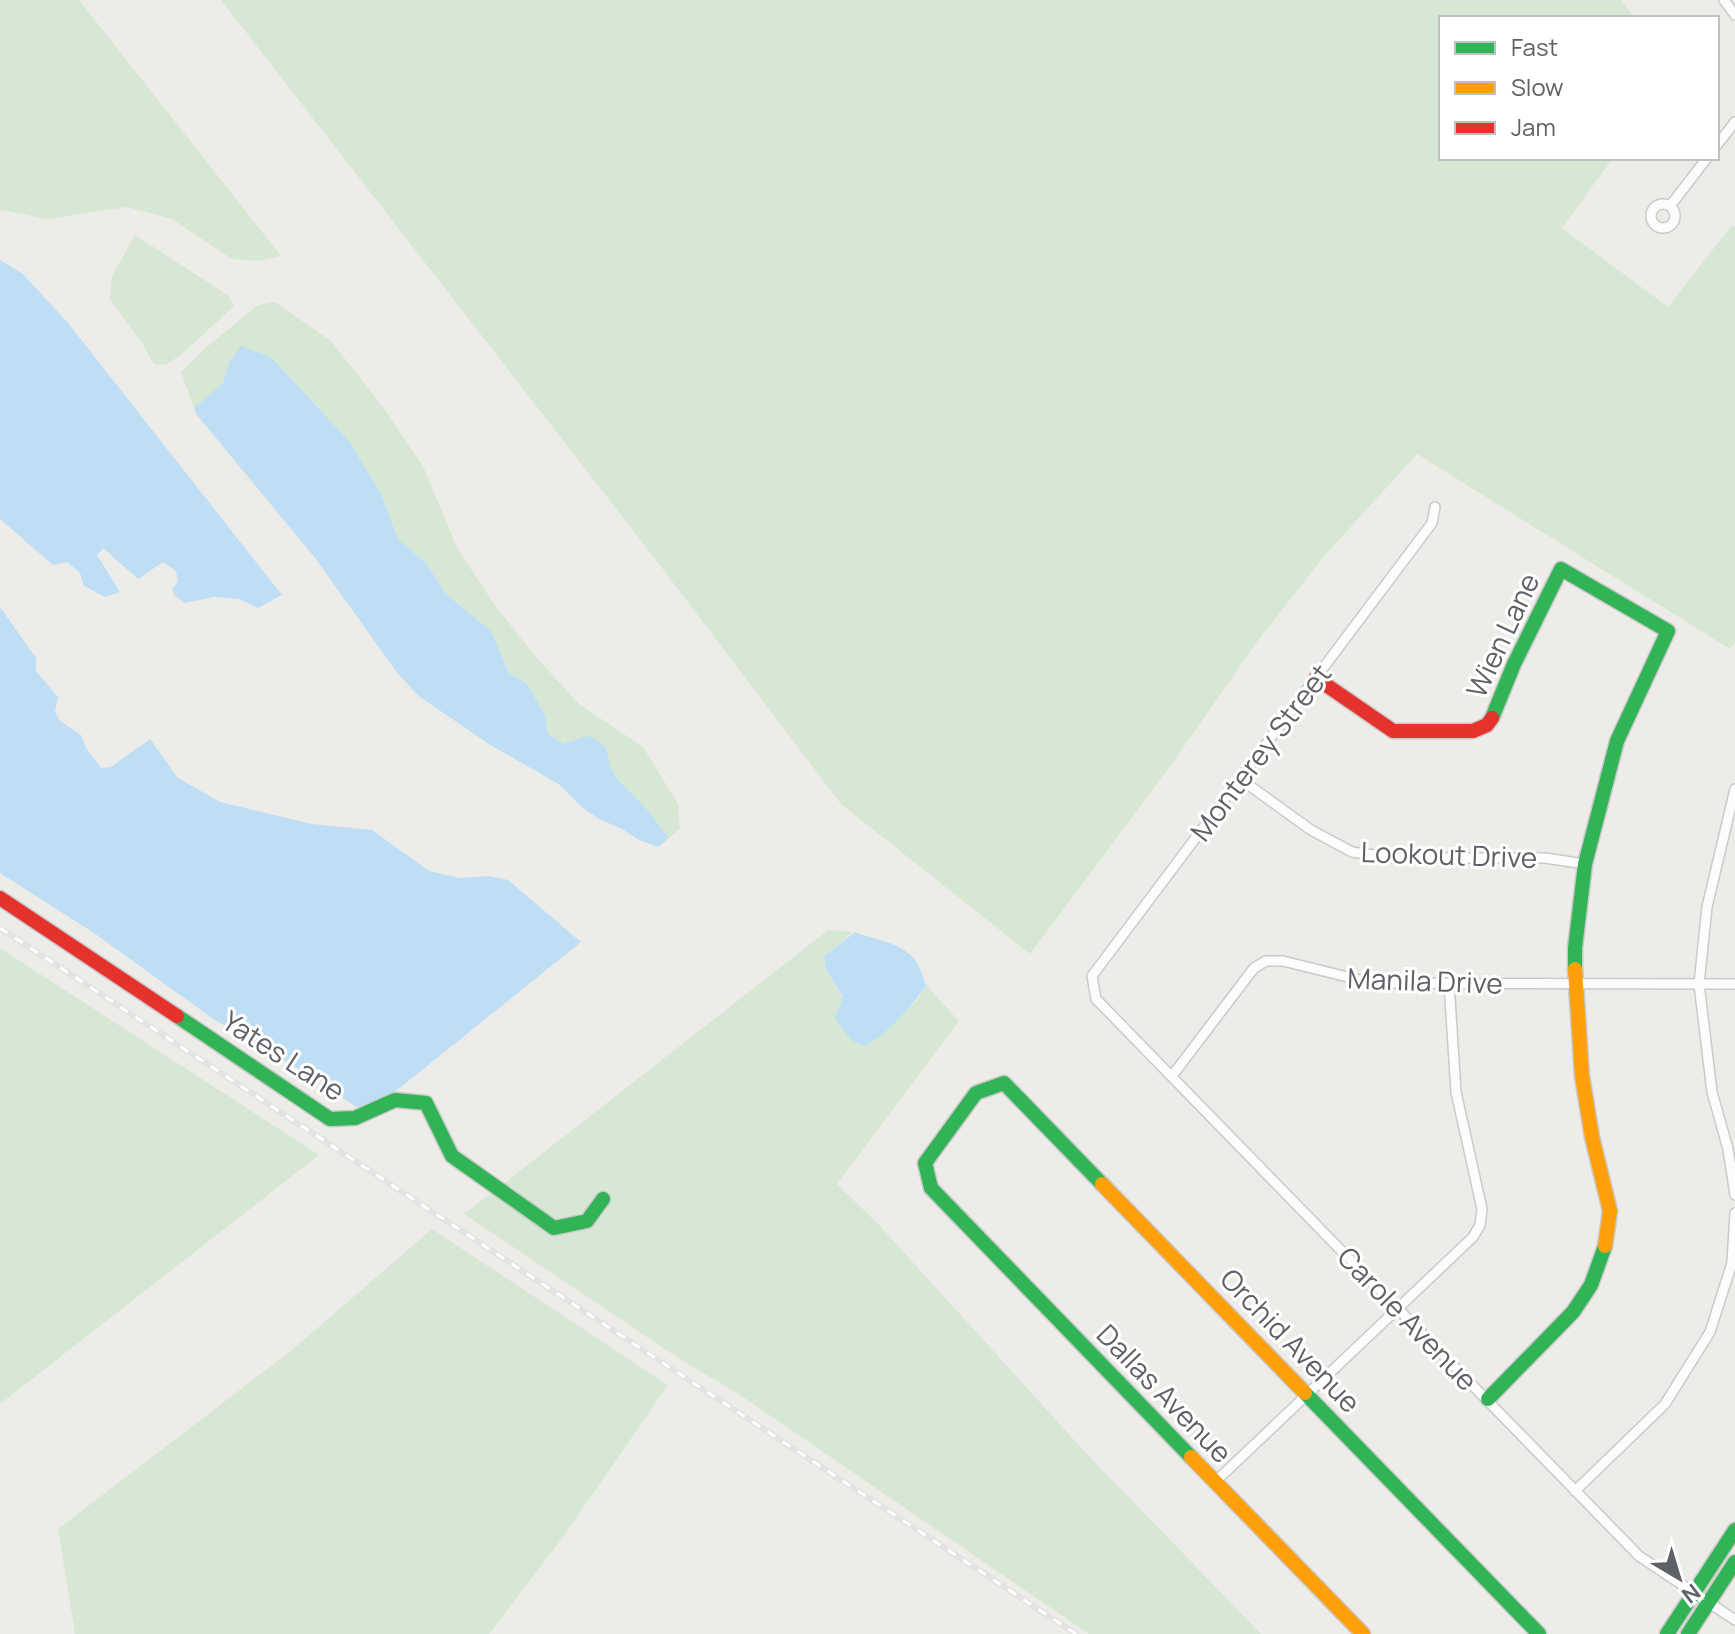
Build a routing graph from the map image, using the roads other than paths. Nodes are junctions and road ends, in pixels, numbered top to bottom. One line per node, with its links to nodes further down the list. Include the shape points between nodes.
1 (1724, 0): 2 (street)
2 (1735, 15)
3 (1735, 122): 4 (street)
4 (1719, 142)
5 (1705, 160): 6 (street)
6 (1670, 206)
7 (1435, 507): 8 (street, Monterey Street, via 1432,523)
8 (1316, 678): 9 (street, Monterey Street); 11 (street, Wien Lane, via 1393,731 1473,731 1487,725 1561,569 1668,631 1617,741)
9 (1239, 778): 11 (street, Lookout Drive, via 1311,830 1352,852); 17 (street, Monterey Street, via 1092,976)
10 (1735, 789): 15 (street, via 1707,907)
11 (1585, 864): 14 (street, via 1575,948)
12 (0, 898): 21 (street, Yates Lane, via 330,1119 355,1120 383,1102 412,1098 426,1103 452,1156 554,1228 587,1221)
13 (1449, 983): 14 (street, Manila Drive); 18 (street, Manila Drive, via 1372,983 1266,961 1254,968); 23 (street, via 1456,1092 1482,1209 1480,1225)
14 (1577, 984): 15 (street, Manila Drive); 25 (street, via 1582,1076 1610,1211 1605,1246 1591,1285 1573,1312)
15 (1699, 984): 16 (street, Manila Drive); 20 (street, via 1712,1092)
16 (1735, 984)
17 (1096, 999): 18 (street, Carole Avenue)
18 (1172, 1076): 23 (street, Carole Avenue)
19 (931, 1188): 24 (street, Orchid Avenue, via 925,1163 976,1093 1004,1083); 26 (street, Dallas Avenue)
20 (1735, 1195)
21 (603, 1199)
22 (1735, 1213): 27 (street, via 1732,1263 1710,1332 1665,1404)
23 (1399, 1310): 24 (street); 25 (street, Carole Avenue)
24 (1309, 1394): 26 (street); 34 (street, Orchid Avenue)
25 (1488, 1399): 27 (street, Carole Avenue)
26 (1215, 1482): 33 (street, Dallas Avenue)
27 (1575, 1491): 30 (street, Carole Avenue, via 1639,1556)
28 (1735, 1530): 30 (street)
29 (1735, 1562): 31 (street)
30 (1693, 1594): 31 (street, Carole Avenue); 35 (street)
31 (1708, 1602): 32 (street, Carole Avenue); 36 (street)
32 (1735, 1620)
33 (1363, 1634)
34 (1539, 1634)
35 (1667, 1634)
36 (1688, 1634)

